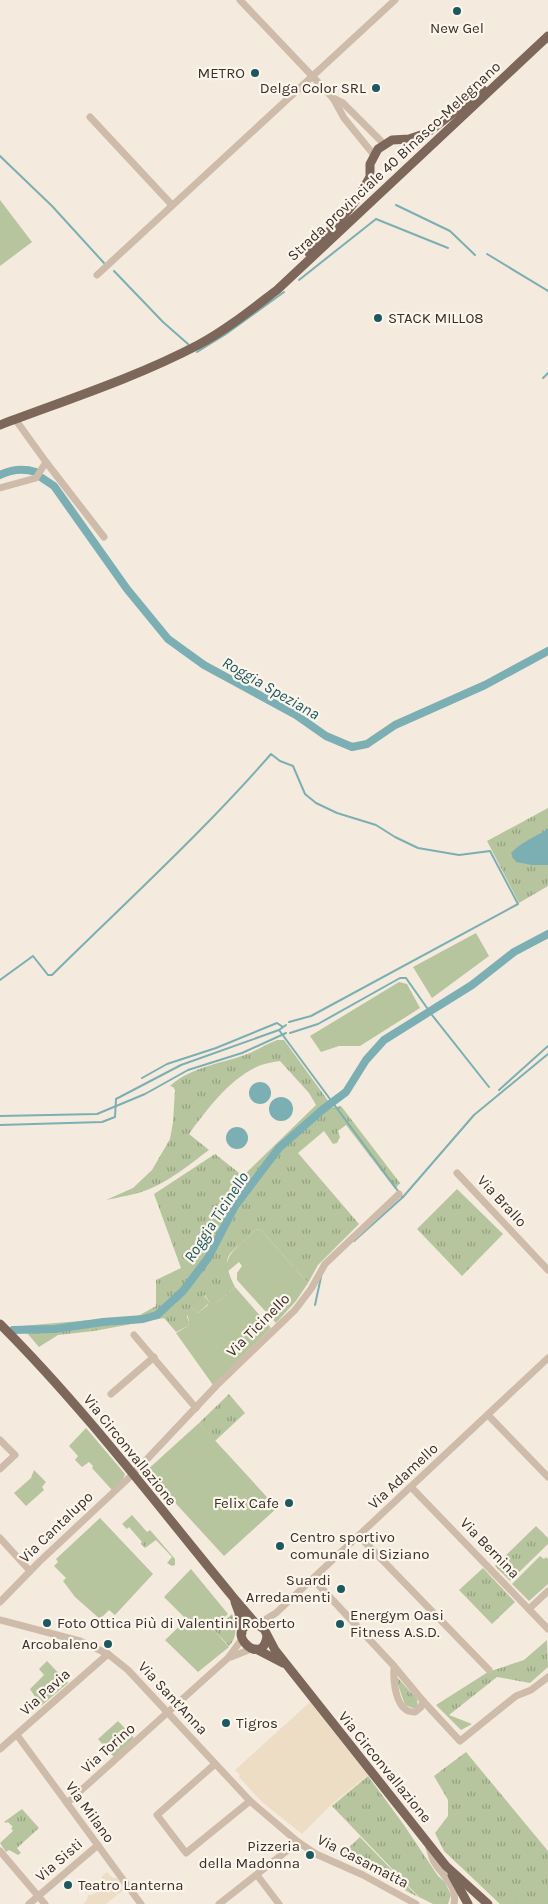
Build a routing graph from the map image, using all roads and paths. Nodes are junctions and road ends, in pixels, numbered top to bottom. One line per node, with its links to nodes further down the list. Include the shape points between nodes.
1 (240, 0): 5 (street)
2 (395, 0): 5 (street)
3 (548, 36): 4 (main road, Strada provinciale 40 Binasco-Melegnano)
4 (515, 67): 8 (main road, Strada provinciale 40 Binasco-Melegnano, via 435,129 421,136); 12 (main road, Strada provinciale 40 Binasco-Melegnano)
5 (312, 76): 6 (street); 10 (street)
6 (333, 98): 8 (street, via 344,103); 9 (street, via 344,118)
7 (90, 116): 10 (street)
8 (384, 144): 9 (main road, Strada provinciale 40 Binasco-Melegnano)
9 (374, 155): 12 (main road, Strada provinciale 40 Binasco-Melegnano, via 370,177 359,196 302,260)
10 (172, 205): 11 (street)
11 (97, 275)
12 (292, 276): 13 (main road, Strada provinciale 40 Binasco-Melegnano, via 200,344 154,366)
13 (16, 419): 14 (main road, Strada provinciale 40 Binasco-Melegnano); 15 (street)
14 (0, 425)
15 (46, 462): 16 (street, via 36,478); 17 (street)
16 (0, 488)
17 (104, 537)
18 (456, 1173): 20 (street, Via Brallo)
19 (399, 1194): 26 (street, Via Ticinello, via 325,1264 295,1310)
20 (548, 1270)
21 (0, 1324): 30 (main road, Via Circonvallazione)
22 (134, 1335): 23 (street)
23 (154, 1357): 25 (street); 26 (street)
24 (548, 1358): 27 (street, Via Adamello)
25 (111, 1394)
26 (196, 1408): 30 (street, Via Ticinello)
27 (488, 1415): 31 (street); 32 (street, Via Adamello)
28 (0, 1440): 29 (street, via 15,1455)
29 (0, 1469)
30 (133, 1474): 35 (street, Via Cantalupo); 38 (main road, Via Circonvallazione)
31 (548, 1477)
32 (411, 1487): 33 (street, Via Adamello); 40 (street, Via Bernina)
33 (359, 1536): 36 (street, Via Adamello); 52 (street)
34 (0, 1538): 35 (street)
35 (30, 1571): 39 (street, Via Cantalupo)
36 (313, 1579): 41 (street, Via Adamello); 51 (street)
37 (548, 1591): 40 (street)
38 (233, 1597): 43 (main road, Via Circonvallazione); 46 (main road)
39 (2, 1600)
40 (529, 1609): 44 (street, Via Bernina)
41 (276, 1613): 43 (street); 45 (street)
42 (0, 1620): 48 (street, Via Sant'Anna, via 80,1641)
43 (257, 1624): 45 (main road); 46 (main road, via 247,1626)
44 (548, 1630)
45 (266, 1634): 47 (main road, via 262,1646); 50 (main road, Via Circonvallazione)
46 (242, 1636): 47 (main road, via 245,1645); 49 (street)
47 (253, 1649): 49 (street); 50 (main road)
48 (108, 1654): 55 (street, Via Sant'Anna, via 128,1670); 56 (street, Via Pavia)
49 (228, 1658): 55 (street, Via Torino)
50 (287, 1665): 61 (main road, Via Circonvallazione)
51 (394, 1666): 54 (street); 54 (street, via 395,1685 402,1705 415,1712)
52 (489, 1670)
53 (548, 1677): 54 (street, via 516,1696 460,1741)
54 (423, 1701)
55 (168, 1713): 58 (street, Via Sant'Anna); 60 (street, Via Torino)
56 (17, 1735): 57 (street, Via Pavia); 60 (street, Via Milano)
57 (0, 1749)
58 (215, 1764): 59 (street, Via Sant'Anna); 59 (street, via 157,1815 186,1853)
59 (250, 1801): 62 (street, Via Sant'Anna)
60 (67, 1803): 63 (street, Via Milano)
61 (426, 1841): 65 (main road, Via Circonvallazione); 74 (street, via 433,1859 452,1886)
62 (298, 1842): 66 (street); 68 (street, Via Casamatta)
63 (98, 1845): 67 (street, Via Sisti); 71 (street, Via Milano)
64 (0, 1851): 67 (street)
65 (446, 1866): 75 (main road); 76 (main road)
66 (257, 1876): 72 (street); 73 (street)
67 (38, 1896): 69 (street, Via Sisti); 70 (street)
68 (415, 1903)
69 (28, 1904)
70 (45, 1904)
71 (141, 1904)
72 (219, 1904)
73 (279, 1904)
74 (454, 1904)
75 (468, 1904)
76 (488, 1904)

